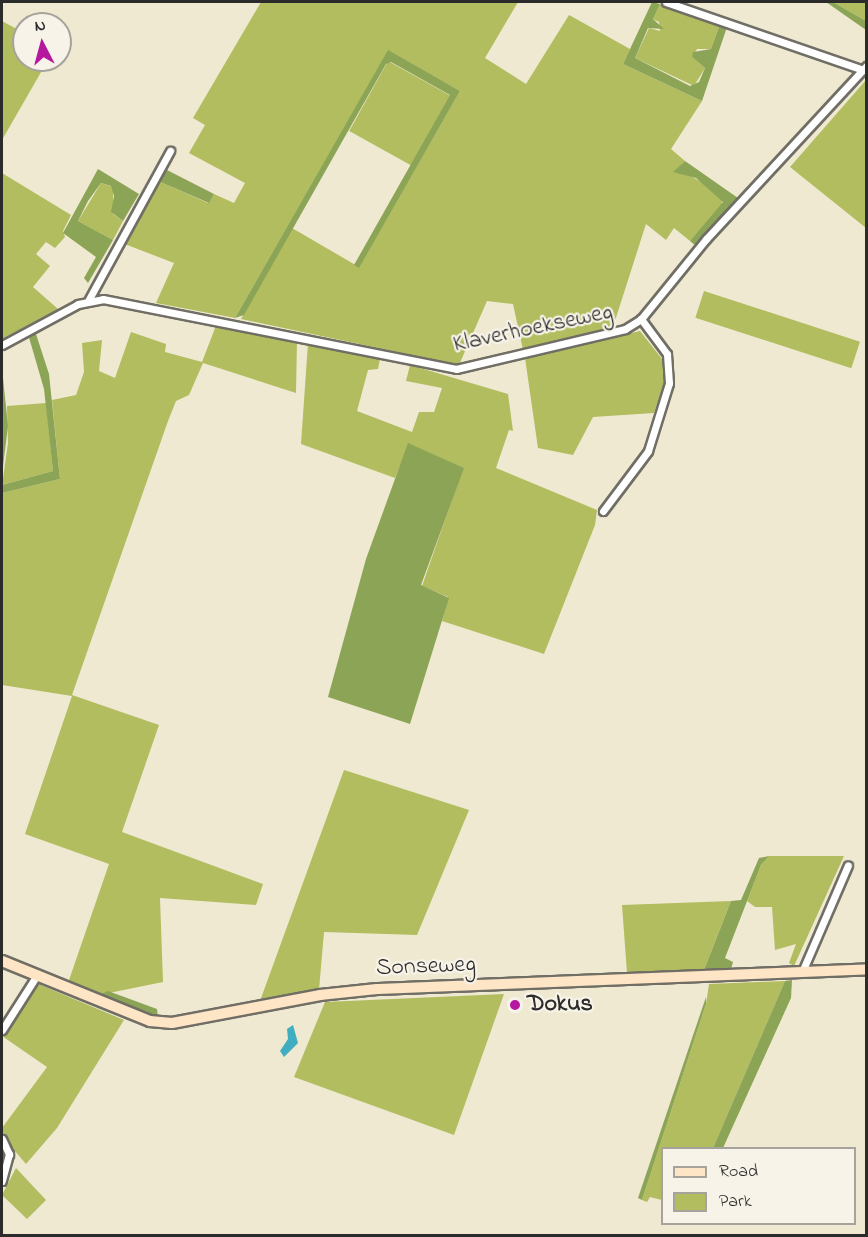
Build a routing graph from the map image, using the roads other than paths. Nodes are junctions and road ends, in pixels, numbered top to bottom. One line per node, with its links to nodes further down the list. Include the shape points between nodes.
1 (666, 2): 2 (street)
2 (865, 68): 5 (street, Klaverhoekseweg, via 729,213)
3 (170, 151): 4 (street)
4 (89, 299): 5 (street, Klaverhoekseweg, via 116,300 456,369 624,329); 6 (street)
5 (641, 319): 7 (street, via 667,354 669,383 648,451)
6 (2, 345)
7 (603, 511)
8 (848, 866): 11 (street)
9 (2, 961): 12 (main road, Sonseweg)
10 (867, 969): 11 (main road, Sonseweg)
11 (802, 972): 12 (main road, Sonseweg, via 377,989 320,995 172,1023 150,1021)
12 (38, 975): 13 (street)
13 (2, 1030)
14 (2, 1138): 15 (street, via 9,1154)
15 (2, 1181)

